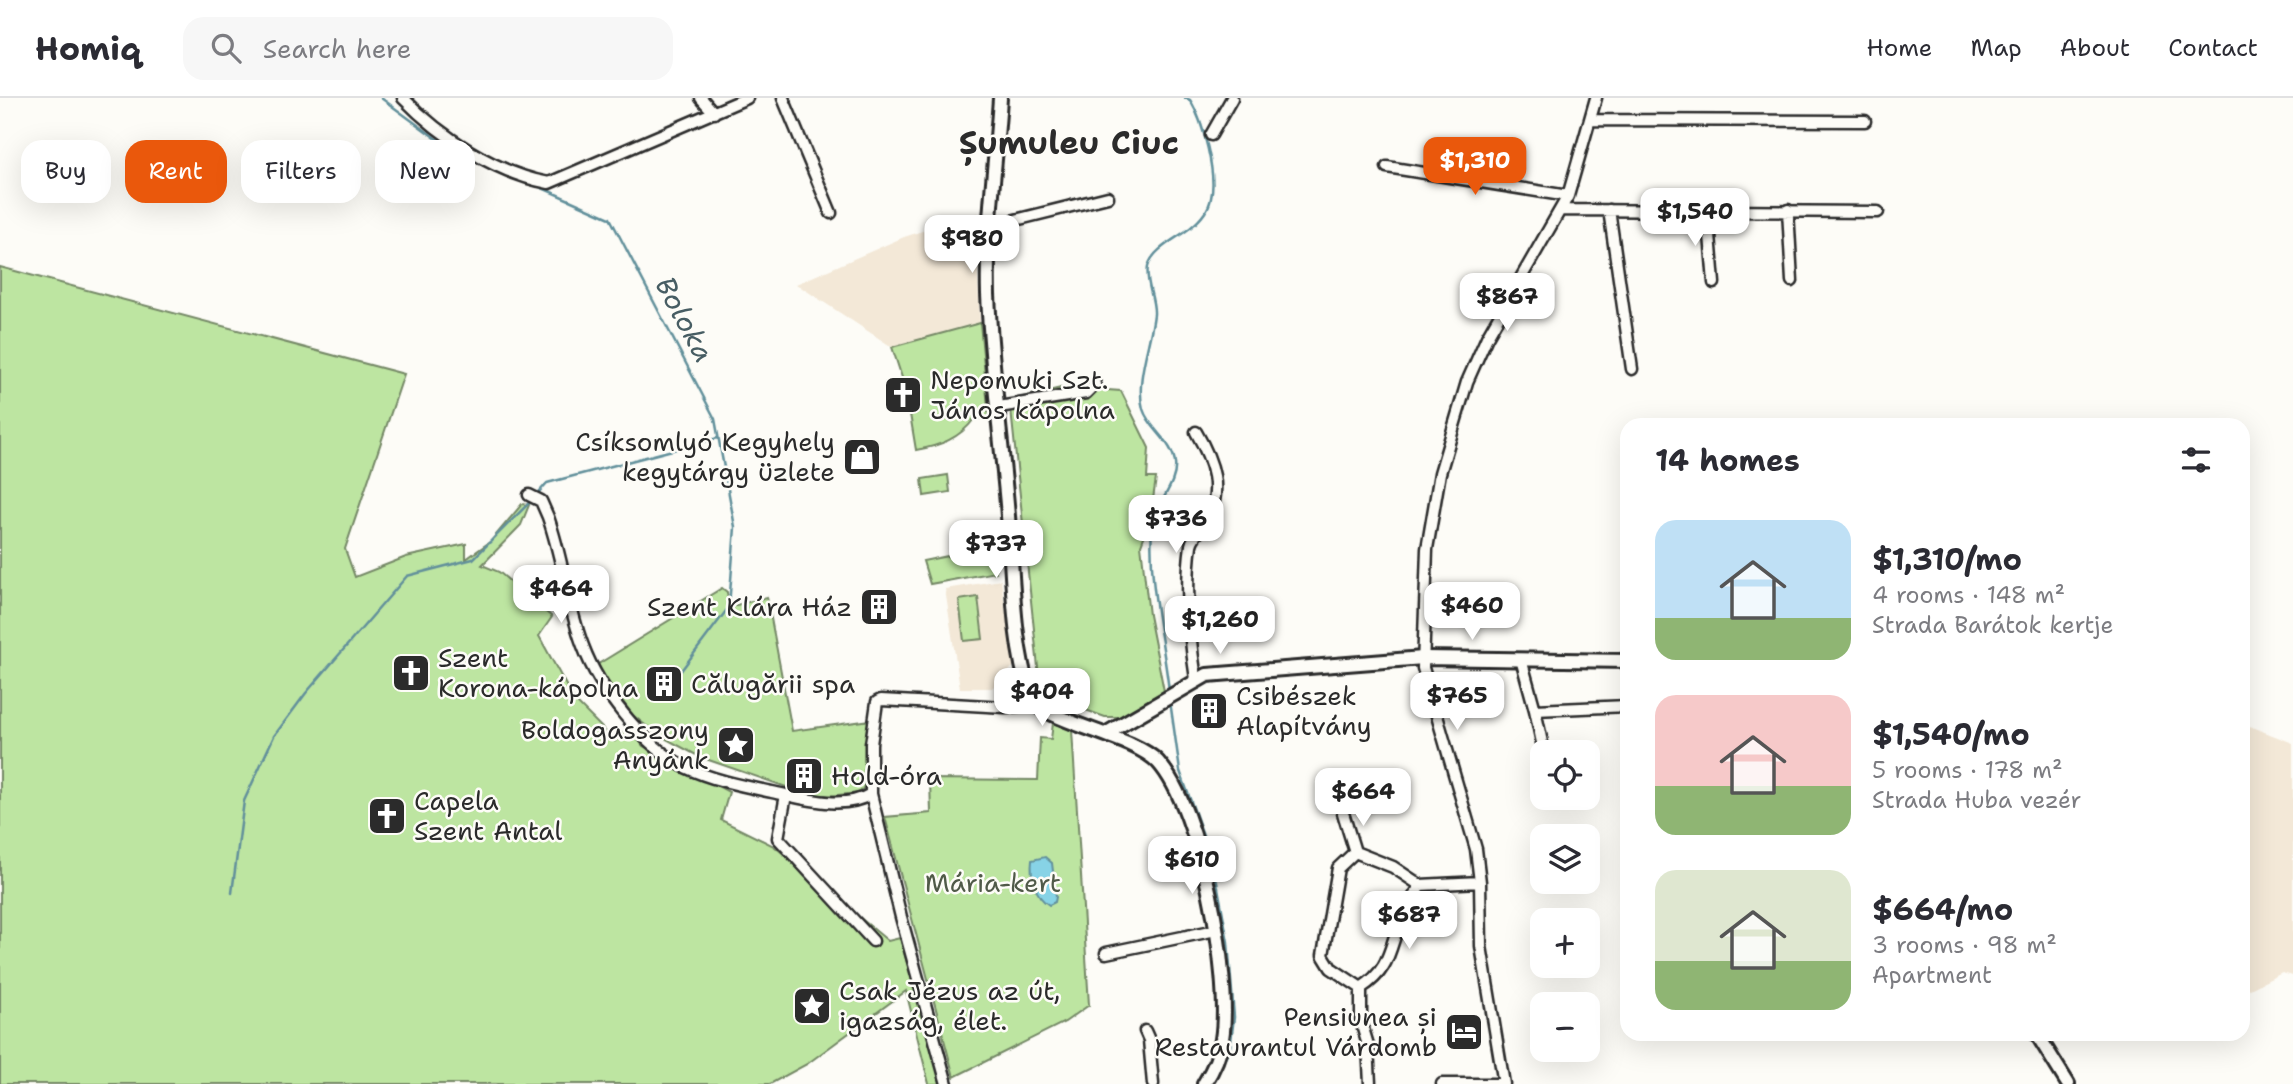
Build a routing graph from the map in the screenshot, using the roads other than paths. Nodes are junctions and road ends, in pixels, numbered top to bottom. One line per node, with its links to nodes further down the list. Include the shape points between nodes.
1 (403, 98): 8 (street, via 447,139 549,183)
2 (701, 98): 8 (street)
3 (747, 98): 8 (street)
4 (783, 98): 20 (street)
5 (1000, 98): 21 (street)
6 (1232, 98): 11 (street)
7 (1596, 98): 9 (street)
8 (715, 113)
9 (1591, 120): 10 (street); 13 (street)
10 (1866, 121)
11 (1211, 135)
12 (1387, 167): 13 (street)
13 (1568, 196): 18 (street)
14 (1108, 197): 21 (street)
15 (1609, 210): 16 (street); 18 (street); 24 (street)
16 (1708, 210): 17 (street); 23 (street)
17 (1788, 210): 19 (street); 22 (street)
18 (1562, 211): 29 (street, via 1487,337 1458,406 1432,509)
19 (1878, 212)
20 (831, 213)
21 (991, 226): 26 (street, via 988,293)
22 (1792, 281)
23 (1714, 283)
24 (1632, 369)
25 (1095, 384): 26 (street, via 1086,393)
26 (999, 407): 33 (street, via 1020,639)
27 (1196, 432): 32 (street, via 1216,476 1208,518 1191,543 1189,617)
28 (529, 495): 39 (street, via 541,501 548,517 583,646 619,708 665,754 685,767)
29 (1423, 658): 30 (street); 32 (street, via 1227,672); 42 (street, via 1431,700 1466,810)
30 (1521, 659): 31 (street); 35 (street)
31 (1620, 662)
32 (1196, 679): 36 (street)
33 (1036, 704): 36 (street, via 1054,716); 38 (street, via 877,702)
34 (1620, 706): 35 (street)
35 (1535, 710): 37 (street)
36 (1108, 733): 44 (street, via 1152,757 1170,780 1199,856)
37 (1542, 740)
38 (871, 794): 39 (street, via 846,801); 50 (street)
39 (786, 795): 45 (street, via 778,838)
40 (1343, 813): 41 (street)
41 (1355, 852): 43 (street, via 1393,867); 47 (street, via 1338,868 1323,955 1331,968)
42 (1480, 882): 43 (street); 55 (street, via 1480,946)
43 (1420, 885): 47 (street, via 1400,920 1392,953 1372,982)
44 (1216, 930): 46 (street); 52 (street, via 1224,1024 1217,1062)
45 (873, 941)
46 (1106, 953)
47 (1361, 988): 53 (street)
48 (1145, 1031): 51 (street)
49 (2041, 1041): 56 (street)
50 (947, 1084)
51 (1153, 1084)
52 (1204, 1084)
53 (1370, 1084)
54 (1442, 1084): 55 (street)
55 (1504, 1084)
56 (2068, 1084)

